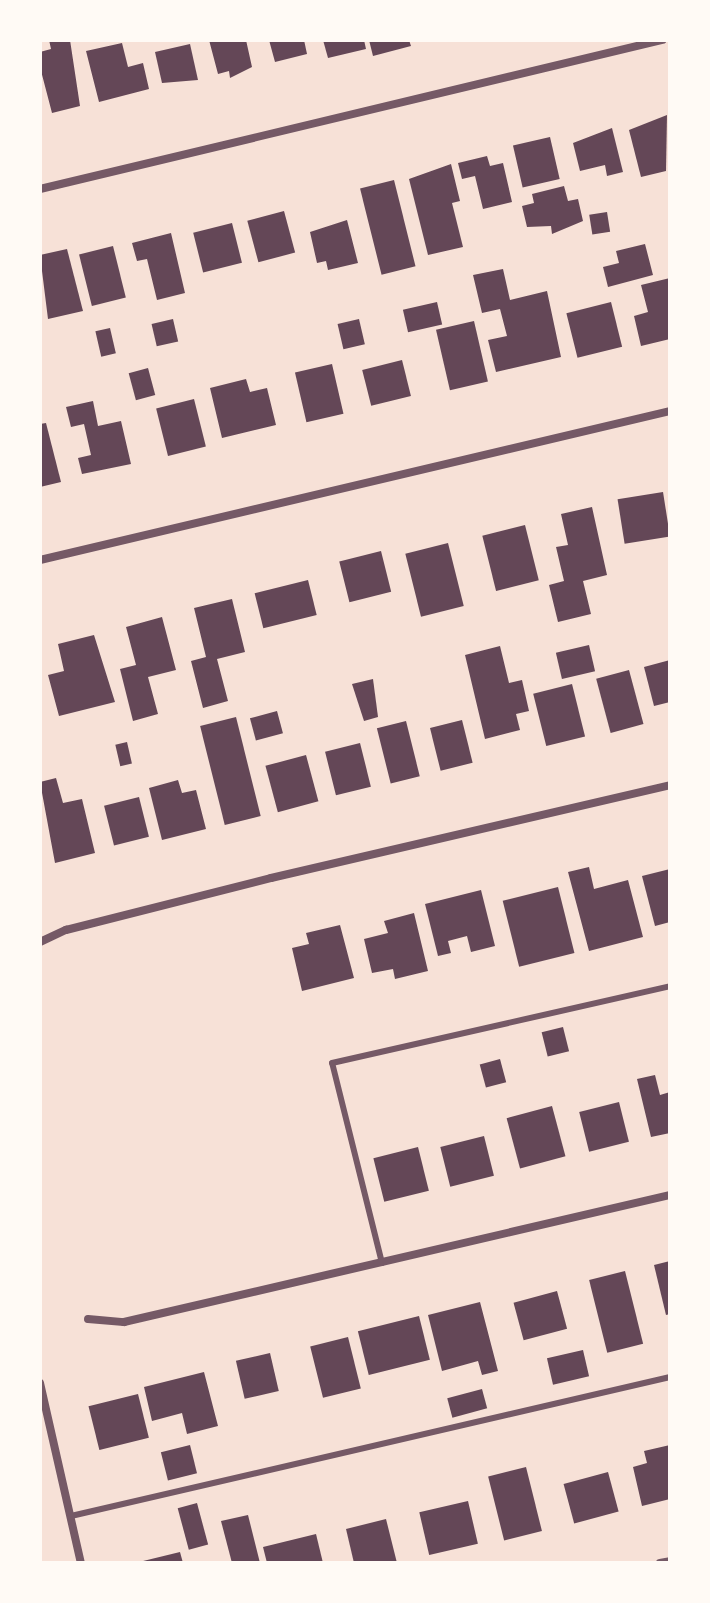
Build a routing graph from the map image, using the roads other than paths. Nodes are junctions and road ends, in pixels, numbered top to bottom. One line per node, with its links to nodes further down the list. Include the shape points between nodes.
1 (662, 40): 2 (street)
2 (40, 189)
3 (670, 411): 4 (street)
4 (40, 560)
5 (670, 785): 6 (street, via 256,882 66,930)
6 (40, 942)
7 (670, 986): 9 (lane, via 332,1063)
8 (670, 1195): 9 (street)
9 (382, 1264): 10 (street, via 124,1322)
10 (88, 1319)
11 (670, 1377): 13 (lane)
12 (40, 1383): 13 (street)
13 (71, 1516): 15 (street)
14 (670, 1561): 16 (street)
15 (81, 1563)
16 (660, 1563)

